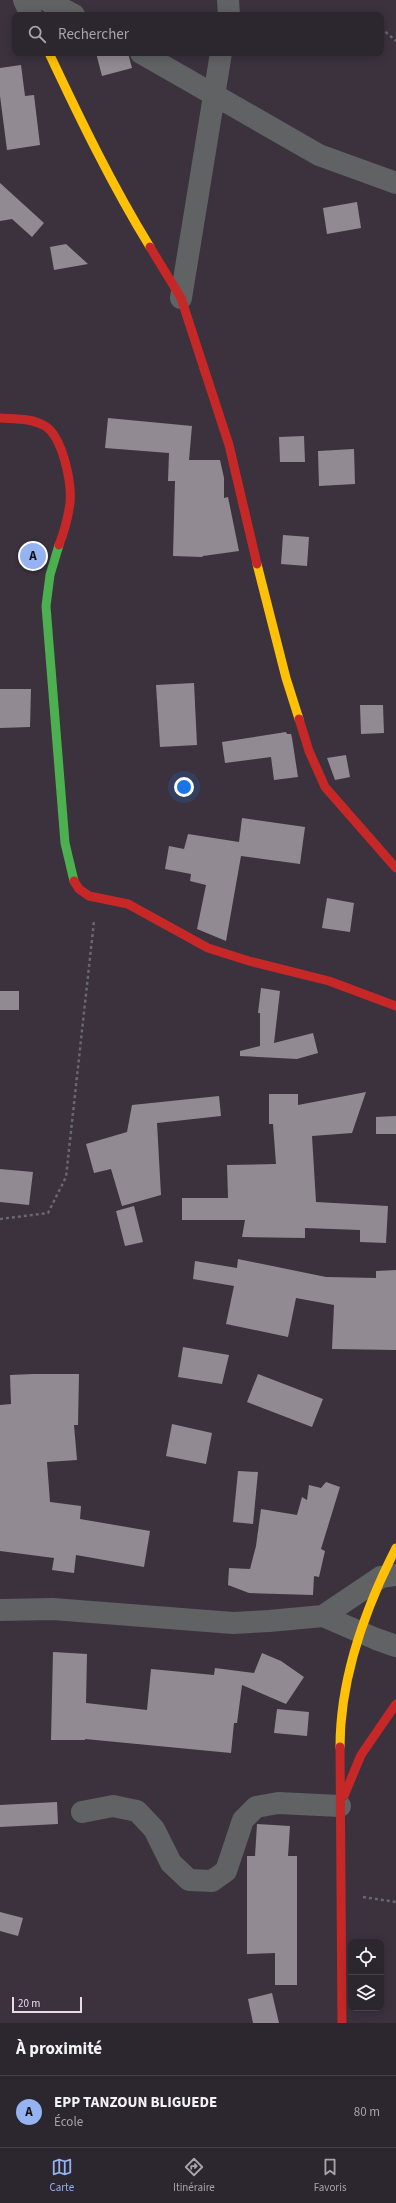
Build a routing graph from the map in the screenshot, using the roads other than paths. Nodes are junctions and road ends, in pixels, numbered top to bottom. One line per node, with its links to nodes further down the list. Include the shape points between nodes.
1 (24, 0): 4 (street)
2 (46, 0): 5 (street)
3 (228, 0): 6 (street)
4 (30, 12)
5 (68, 12)
6 (229, 12)
7 (50, 56): 12 (street, via 86,132 129,213)
8 (146, 56): 10 (street)
9 (221, 56): 10 (street)
10 (214, 96): 11 (street, via 319,155); 12 (street)
11 (396, 183)
12 (181, 298): 14 (street, via 229,445 270,617 309,751 325,787)
13 (0, 418): 15 (street, via 34,421 47,427 59,443 65,460 70,502 50,575 46,606 65,843 72,872 80,889 96,898 120,901 138,909 208,948 251,962 321,978)
14 (396, 868)
15 (396, 1006)
16 (396, 1548): 17 (street)
17 (389, 1576): 19 (street); 20 (street)
18 (0, 1610): 19 (street, via 53,1609 233,1623)
19 (323, 1616): 20 (street)
20 (361, 1632): 21 (street); 23 (street, via 354,1650 340,1721)
21 (396, 1646)
22 (396, 1704): 23 (street, via 361,1755)
23 (340, 1806): 24 (street, via 278,1803 256,1807 243,1820 226,1871 212,1881 189,1880 171,1863 154,1829 137,1811 113,1806); 25 (street)
24 (82, 1812)
25 (342, 2023)

